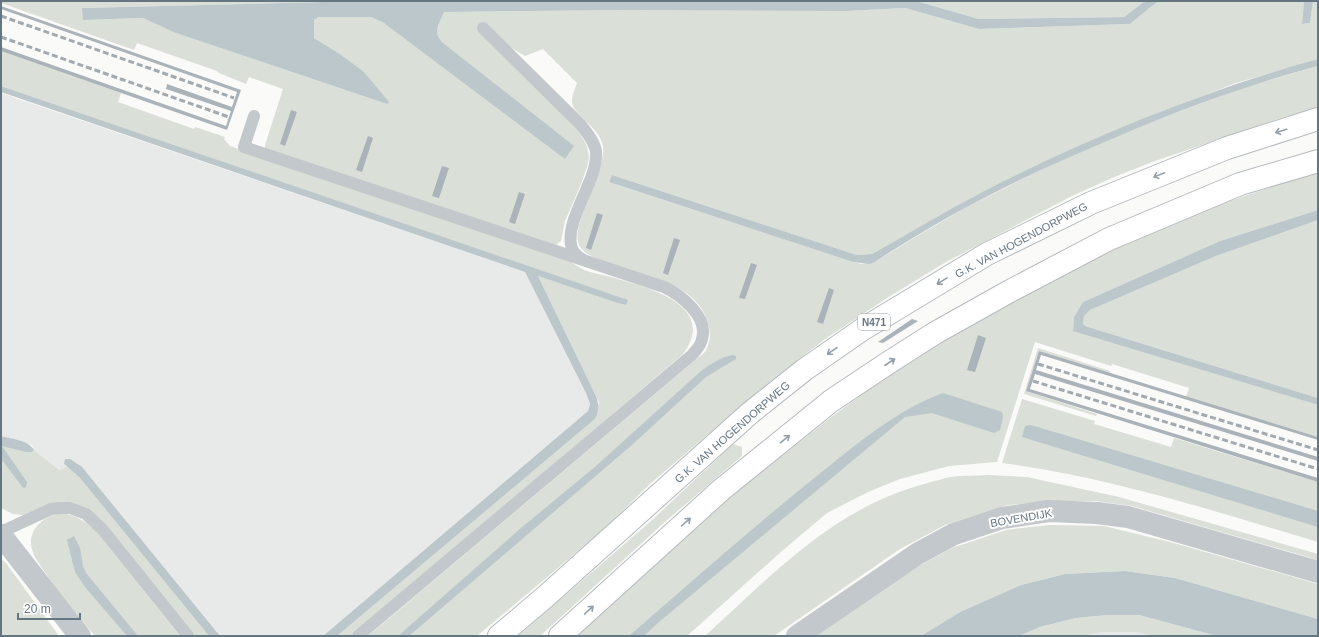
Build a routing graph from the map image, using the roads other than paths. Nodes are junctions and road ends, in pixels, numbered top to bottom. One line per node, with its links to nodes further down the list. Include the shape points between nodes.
1 (483, 28): 5 (lane, via 581,125 593,143 596,152 594,167 571,231 571,246 577,256)
2 (254, 116): 5 (lane, via 244,146)
3 (1318, 119): 12 (main road, G.K. VAN HOGENDORPWEG / N471, one-way to 12, via 1227,148 1091,203 987,254 863,329 804,370 750,413)
4 (1318, 161): 13 (main road, one-way to 4, via 721,490 831,401 888,363 1003,295 1109,239 1240,184)
5 (588, 263): 11 (lane, via 664,287 684,299 693,308 702,327 704,334 699,347)
6 (1, 533): 8 (street); 10 (lane, via 55,508 70,508 86,514 115,545)
7 (1318, 572): 14 (street, BOVENDIJK, via 1128,517 1049,511 1002,518 954,534 918,554)
8 (70, 627): 9 (street)
9 (80, 636)
10 (188, 636)
11 (358, 636)
12 (499, 636)
13 (560, 636)
14 (796, 636)

